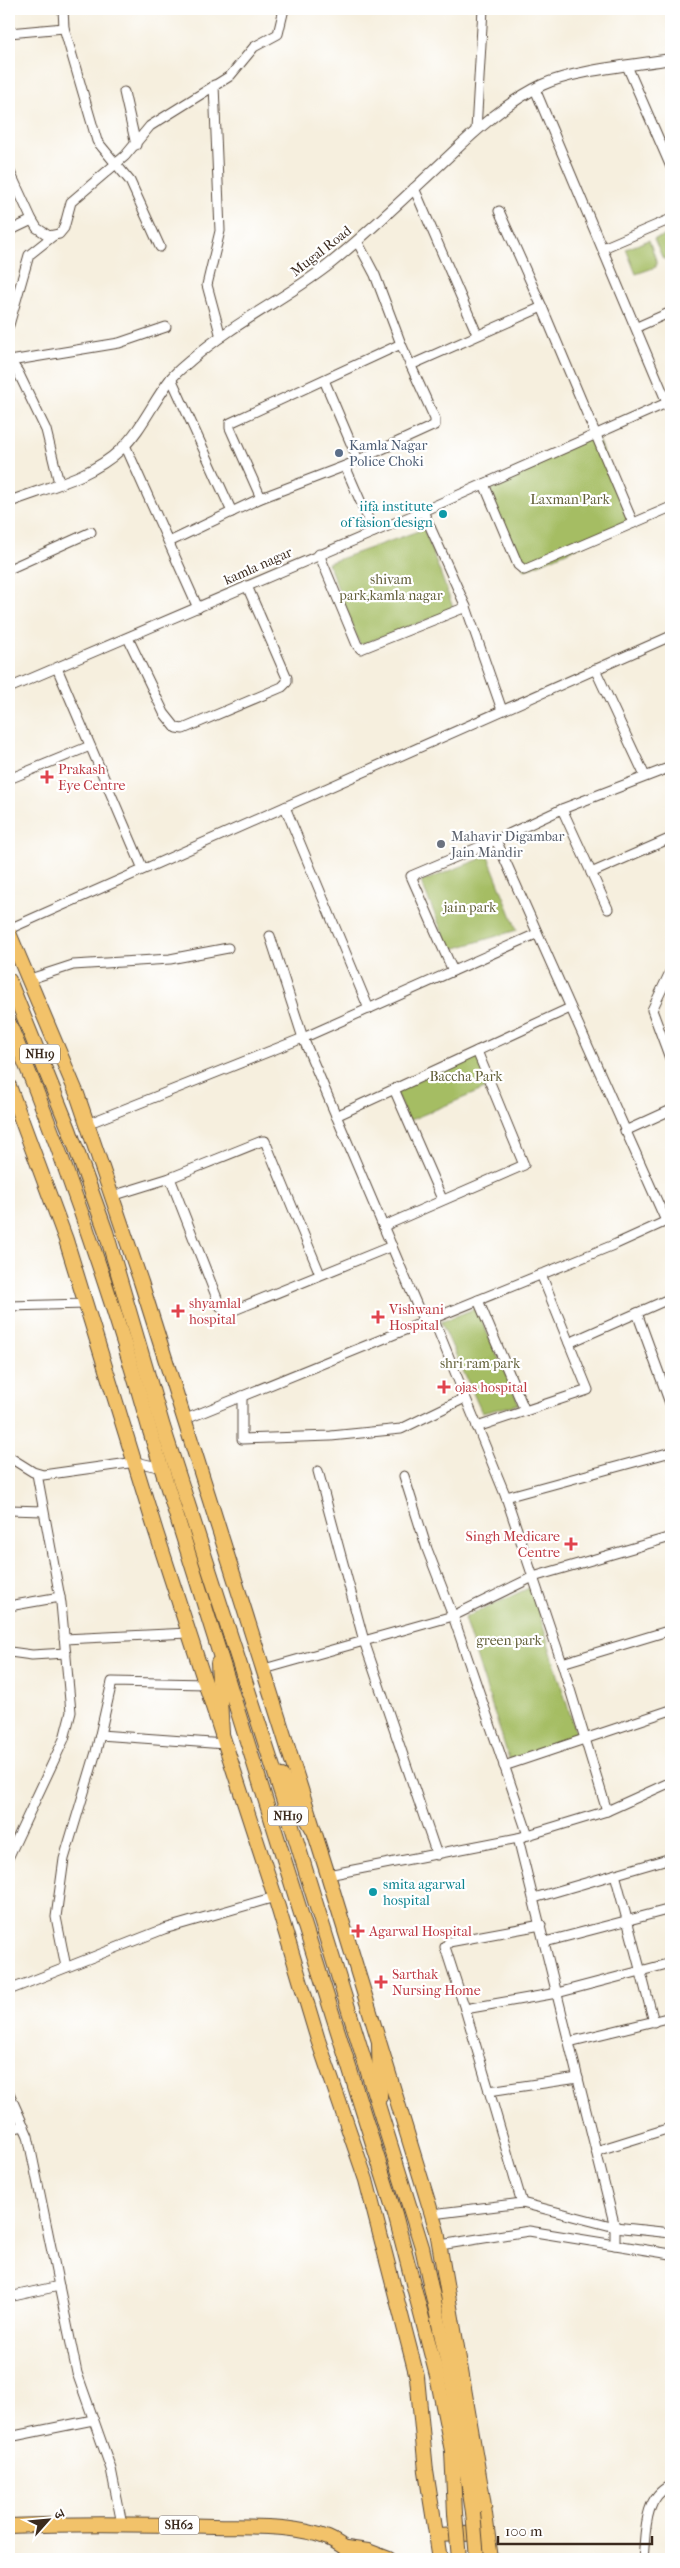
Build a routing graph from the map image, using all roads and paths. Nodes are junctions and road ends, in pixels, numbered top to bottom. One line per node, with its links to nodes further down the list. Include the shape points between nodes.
1 (63, 9): 4 (street)
2 (284, 9): 8 (street, via 278,34 254,47 237,69)
3 (483, 9): 11 (street)
4 (64, 28): 5 (street); 13 (street, via 97,141)
5 (9, 33)
6 (671, 59): 7 (street, Mugal Road)
7 (627, 66): 9 (street, Mugal Road, via 567,76); 14 (street)
8 (214, 85): 12 (street, via 150,126); 31 (street, via 220,231 208,284)
9 (536, 89): 11 (street, Mugal Road); 24 (street)
10 (124, 92): 12 (street)
11 (476, 130): 16 (street, Mugal Road)
12 (136, 145): 13 (street)
13 (116, 163): 21 (street, via 71,202 64,228); 23 (street, via 130,181)
14 (671, 167)
15 (9, 170): 19 (street)
16 (414, 188): 22 (street, Mugal Road); 30 (street)
17 (499, 211): 25 (street)
18 (671, 219): 24 (street)
19 (32, 220): 20 (street); 21 (street, via 42,232)
20 (9, 231)
21 (53, 236): 27 (street, via 29,254)
22 (357, 241): 31 (street, Mugal Road, via 283,298); 32 (street, via 375,275)
23 (160, 247)
24 (603, 248): 28 (street)
25 (542, 307): 30 (street); 39 (street)
26 (671, 312): 28 (street)
27 (9, 325)
28 (637, 326): 37 (street)
29 (166, 327): 33 (street, via 119,343)
30 (477, 334): 34 (street)
31 (221, 337): 35 (street, Mugal Road)
32 (401, 344): 34 (street); 36 (street)
33 (10, 360): 43 (street, via 46,430)
34 (411, 365): 41 (street, via 435,425)
35 (171, 378): 40 (street, Mugal Road); 49 (street)
36 (324, 380): 41 (street); 45 (street, via 230,424)
37 (669, 402): 38 (street); 39 (street, kamla nagar)
38 (671, 412)
39 (596, 435): 44 (street, kamla nagar); 50 (street)
40 (126, 445): 43 (street, Mugal Road, via 97,466); 53 (street)
41 (358, 460): 42 (street)
42 (345, 466): 45 (street); 52 (street)
43 (59, 483): 46 (street, Mugal Road)
44 (484, 484): 48 (street, kamla nagar); 50 (street, via 518,566 524,570)
45 (261, 498): 49 (street)
46 (9, 502)
47 (671, 507): 50 (street)
48 (423, 511): 52 (street, kamla nagar); 57 (street)
49 (232, 512): 53 (street)
50 (633, 523)
51 (91, 532): 55 (street)
52 (374, 532): 54 (street, kamla nagar)
53 (169, 542): 58 (street)
54 (319, 554): 56 (street, kamla nagar); 57 (street, via 361,649)
55 (9, 569)
56 (247, 586): 58 (street, kamla nagar); 60 (street, via 287,678 282,687 183,729 176,728 164,713)
57 (466, 607): 64 (street)
58 (198, 608): 60 (street, kamla nagar)
59 (671, 636): 62 (street)
60 (128, 638): 61 (street, kamla nagar)
61 (57, 668): 63 (street, kamla nagar); 65 (street)
62 (595, 669): 64 (street); 67 (street)
63 (9, 688)
64 (502, 710): 69 (street)
65 (90, 746): 68 (street); 73 (street)
66 (671, 769): 67 (street)
67 (645, 776): 70 (street)
68 (9, 779)
69 (286, 807): 73 (street); 86 (street)
70 (562, 809): 72 (street); 74 (street)
71 (671, 838): 74 (street)
72 (496, 840): 78 (street); 82 (street, via 411,876)
73 (143, 869): 76 (street)
74 (592, 873): 75 (street)
75 (608, 909)
76 (9, 929)
77 (9, 933): 83 (main road)
78 (536, 934): 82 (street); 85 (street)
79 (270, 936): 89 (street)
80 (228, 948): 83 (street, via 170,959 73,965)
81 (671, 970): 90 (street, via 652,1008)
82 (453, 971): 86 (street)
83 (30, 979): 97 (main road)
84 (9, 980): 151 (main road, NH19, via 106,1232 163,1427)
85 (570, 1008): 91 (street); 98 (street)
86 (369, 1009): 89 (street)
87 (9, 1023): 125 (main road, NH19, via 128,1352)
88 (671, 1035): 90 (street)
89 (303, 1038): 96 (street); 97 (street)
90 (662, 1038): 92 (street)
91 (477, 1051): 94 (street); 101 (street, via 524,1165)
92 (671, 1061)
93 (9, 1086): 109 (main road)
94 (394, 1089): 96 (street); 101 (street)
95 (671, 1110): 98 (street)
96 (336, 1116): 103 (street)
97 (88, 1124): 100 (main road)
98 (625, 1131): 102 (street)
99 (170, 1178): 100 (street); 105 (street, via 265,1141); 105 (street, via 224,1310 228,1312)
100 (112, 1196): 120 (main road)
101 (442, 1199): 103 (street)
102 (669, 1220): 106 (street)
103 (384, 1226): 104 (street)
104 (392, 1246): 105 (street); 112 (street)
105 (320, 1274)
106 (541, 1274): 108 (street); 113 (street)
107 (671, 1298): 111 (street)
108 (478, 1300): 112 (street); 119 (street)
109 (86, 1304): 110 (street); 124 (main road)
110 (9, 1306)
111 (636, 1313): 113 (street); 115 (street)
112 (428, 1320): 116 (street); 117 (street)
113 (569, 1343): 119 (street, via 588,1390)
114 (671, 1375): 115 (street)
115 (662, 1379): 118 (street)
116 (242, 1396): 117 (street, via 242,1439 331,1436 407,1427); 120 (street)
117 (465, 1398): 121 (street)
118 (671, 1406)
119 (525, 1411): 121 (street)
120 (186, 1419): 145 (main road)
121 (477, 1427): 129 (street)
122 (671, 1452): 129 (street)
123 (9, 1457): 127 (street)
124 (136, 1462): 125 (street); 127 (street); 138 (main road)
125 (162, 1468): 140 (main road, NH19)
126 (318, 1471): 141 (street)
127 (37, 1474): 131 (street)
128 (404, 1476): 136 (street, via 427,1550)
129 (506, 1497): 133 (street)
130 (9, 1510): 131 (street)
131 (43, 1511): 134 (street)
132 (671, 1537): 133 (street)
133 (533, 1577): 136 (street); 144 (street)
134 (60, 1597): 135 (street); 139 (street)
135 (9, 1606)
136 (453, 1616): 141 (street); 152 (street)
137 (671, 1630): 144 (street)
138 (189, 1633): 139 (street); 146 (main road)
139 (64, 1639): 143 (street)
140 (216, 1640): 149 (main road); 208 (main road, NH19, bridge, via 417,2292 452,2451)
141 (364, 1641): 145 (street); 159 (street)
142 (10, 1652): 143 (street, via 32,1655)
143 (66, 1653): 158 (street, via 71,1712 67,1730)
144 (562, 1663): 150 (street)
145 (264, 1669): 155 (main road)
146 (206, 1684): 148 (street, via 113,1681); 149 (main road)
147 (671, 1710): 150 (street)
148 (100, 1735): 149 (street); 171 (street, via 64,1859 56,1917)
149 (224, 1739): 164 (main road)
150 (586, 1739): 152 (street); 154 (street)
151 (264, 1742): 155 (main road); 183 (main road, NH19)
152 (504, 1766): 156 (street)
153 (671, 1782): 154 (street)
154 (607, 1811): 156 (street)
155 (314, 1831): 163 (main road)
156 (528, 1835): 157 (street)
157 (518, 1838): 159 (street); 165 (street)
158 (12, 1843): 160 (street)
159 (437, 1855): 163 (street)
160 (9, 1856)
161 (671, 1858): 162 (street)
162 (615, 1874): 165 (street); 167 (street)
163 (328, 1875): 179 (main road)
164 (275, 1897): 171 (street, via 164,1929); 203 (main road, via 318,2040 366,2180 416,2377)
165 (534, 1898): 168 (street)
166 (671, 1908): 167 (street)
167 (627, 1921): 169 (street); 172 (street)
168 (541, 1925): 169 (street); 175 (street, via 446,1943)
169 (545, 1942): 174 (street)
170 (671, 1963): 172 (street)
171 (66, 1968): 173 (street)
172 (641, 1972): 174 (street); 177 (street)
173 (9, 1990)
174 (557, 1993): 175 (street); 178 (street)
175 (465, 2010): 181 (street)
176 (671, 2017): 177 (street)
177 (654, 2022): 178 (street)
178 (569, 2042): 180 (street)
179 (379, 2043): 183 (main road); 189 (main road)
180 (578, 2078): 181 (street); 187 (street)
181 (489, 2091): 188 (street)
182 (9, 2093): 184 (street)
183 (381, 2116): 209 (main road, NH19, bridge, via 422,2247 453,2387 473,2512)
184 (24, 2126): 186 (street); 195 (street)
185 (670, 2128): 187 (street)
186 (9, 2129)
187 (596, 2151): 190 (street)
188 (522, 2203): 189 (street); 190 (street)
189 (432, 2214): 192 (main road)
190 (615, 2227): 191 (street); 193 (street)
191 (671, 2233)
192 (440, 2245): 193 (street, via 529,2231); 202 (main road)
193 (614, 2245): 194 (street)
194 (671, 2254)
195 (59, 2286): 196 (street); 197 (street, via 76,2373)
196 (9, 2297)
197 (93, 2420): 198 (street); 200 (street, via 111,2469)
198 (9, 2437)
199 (671, 2485): 211 (street, via 656,2495 646,2519)
200 (122, 2524): 201 (main road, SH62); 204 (main road, SH62, via 264,2527 307,2532)
201 (9, 2526)
202 (488, 2533): 203 (main road); 210 (main road)
203 (436, 2535): 207 (main road)
204 (346, 2548): 205 (main road, SH62); 206 (main road, SH62, via 368,2551)
205 (359, 2559)
206 (389, 2559)
207 (440, 2559)
208 (459, 2559)
209 (477, 2559)
210 (491, 2559)
211 (643, 2559)

